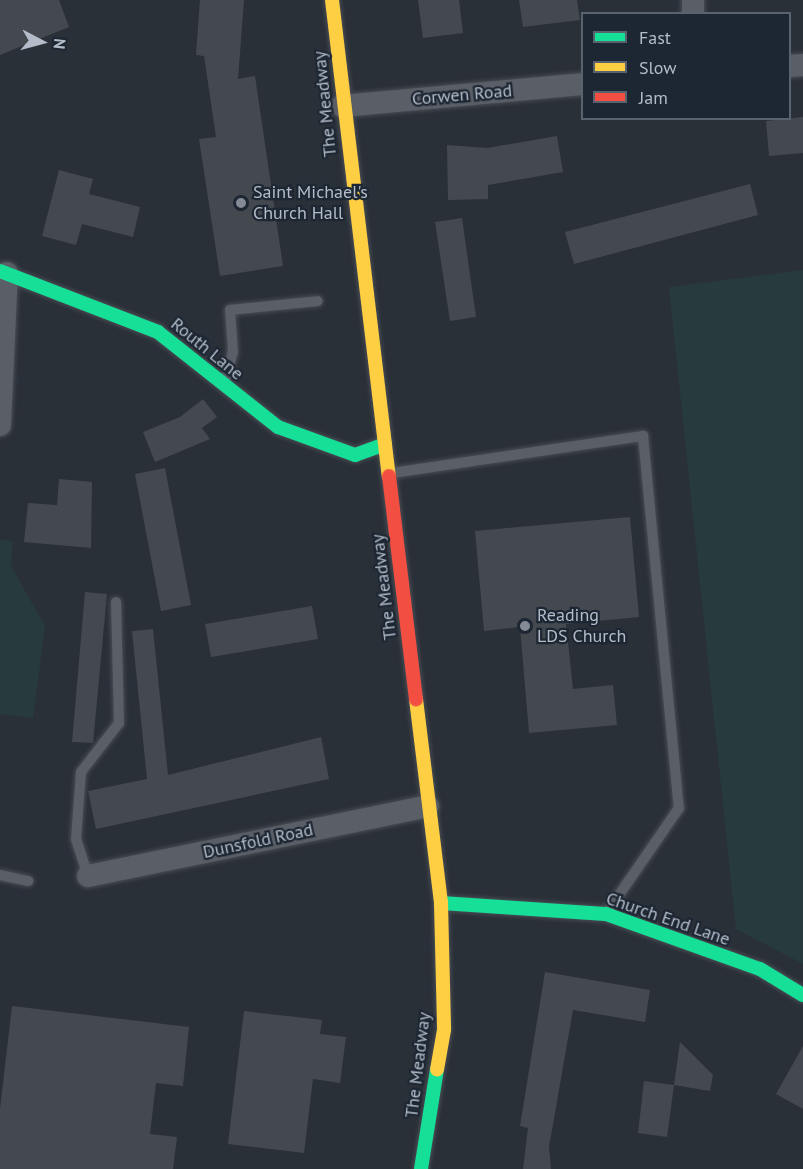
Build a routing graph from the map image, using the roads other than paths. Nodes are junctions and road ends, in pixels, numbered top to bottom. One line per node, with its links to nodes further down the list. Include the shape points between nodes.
1 (332, 0): 3 (street, The Meadway)
2 (581, 84): 3 (street, Corwen Road)
3 (342, 106): 8 (street, The Meadway)
4 (4, 272): 6 (street, Routh Lane, via 158,332); 7 (street)
5 (318, 301): 6 (lane, via 230,310 233,352)
6 (223, 387): 8 (street, Routh Lane, via 278,427 312,441 355,455)
7 (0, 426)
8 (385, 444): 9 (street, The Meadway)
9 (389, 473): 11 (street, The Meadway); 16 (lane, via 643,436 679,808)
10 (116, 602): 13 (lane, via 119,723 81,772 76,839)
11 (428, 806): 13 (street, Dunsfold Road); 15 (street, The Meadway)
12 (0, 875): 14 (lane)
13 (88, 876)
14 (28, 881)
15 (441, 903): 16 (street, Church End Lane); 18 (street, The Meadway, via 444,1030)
16 (606, 914): 17 (street, Church End Lane, via 760,969)
17 (803, 995)
18 (421, 1169)

